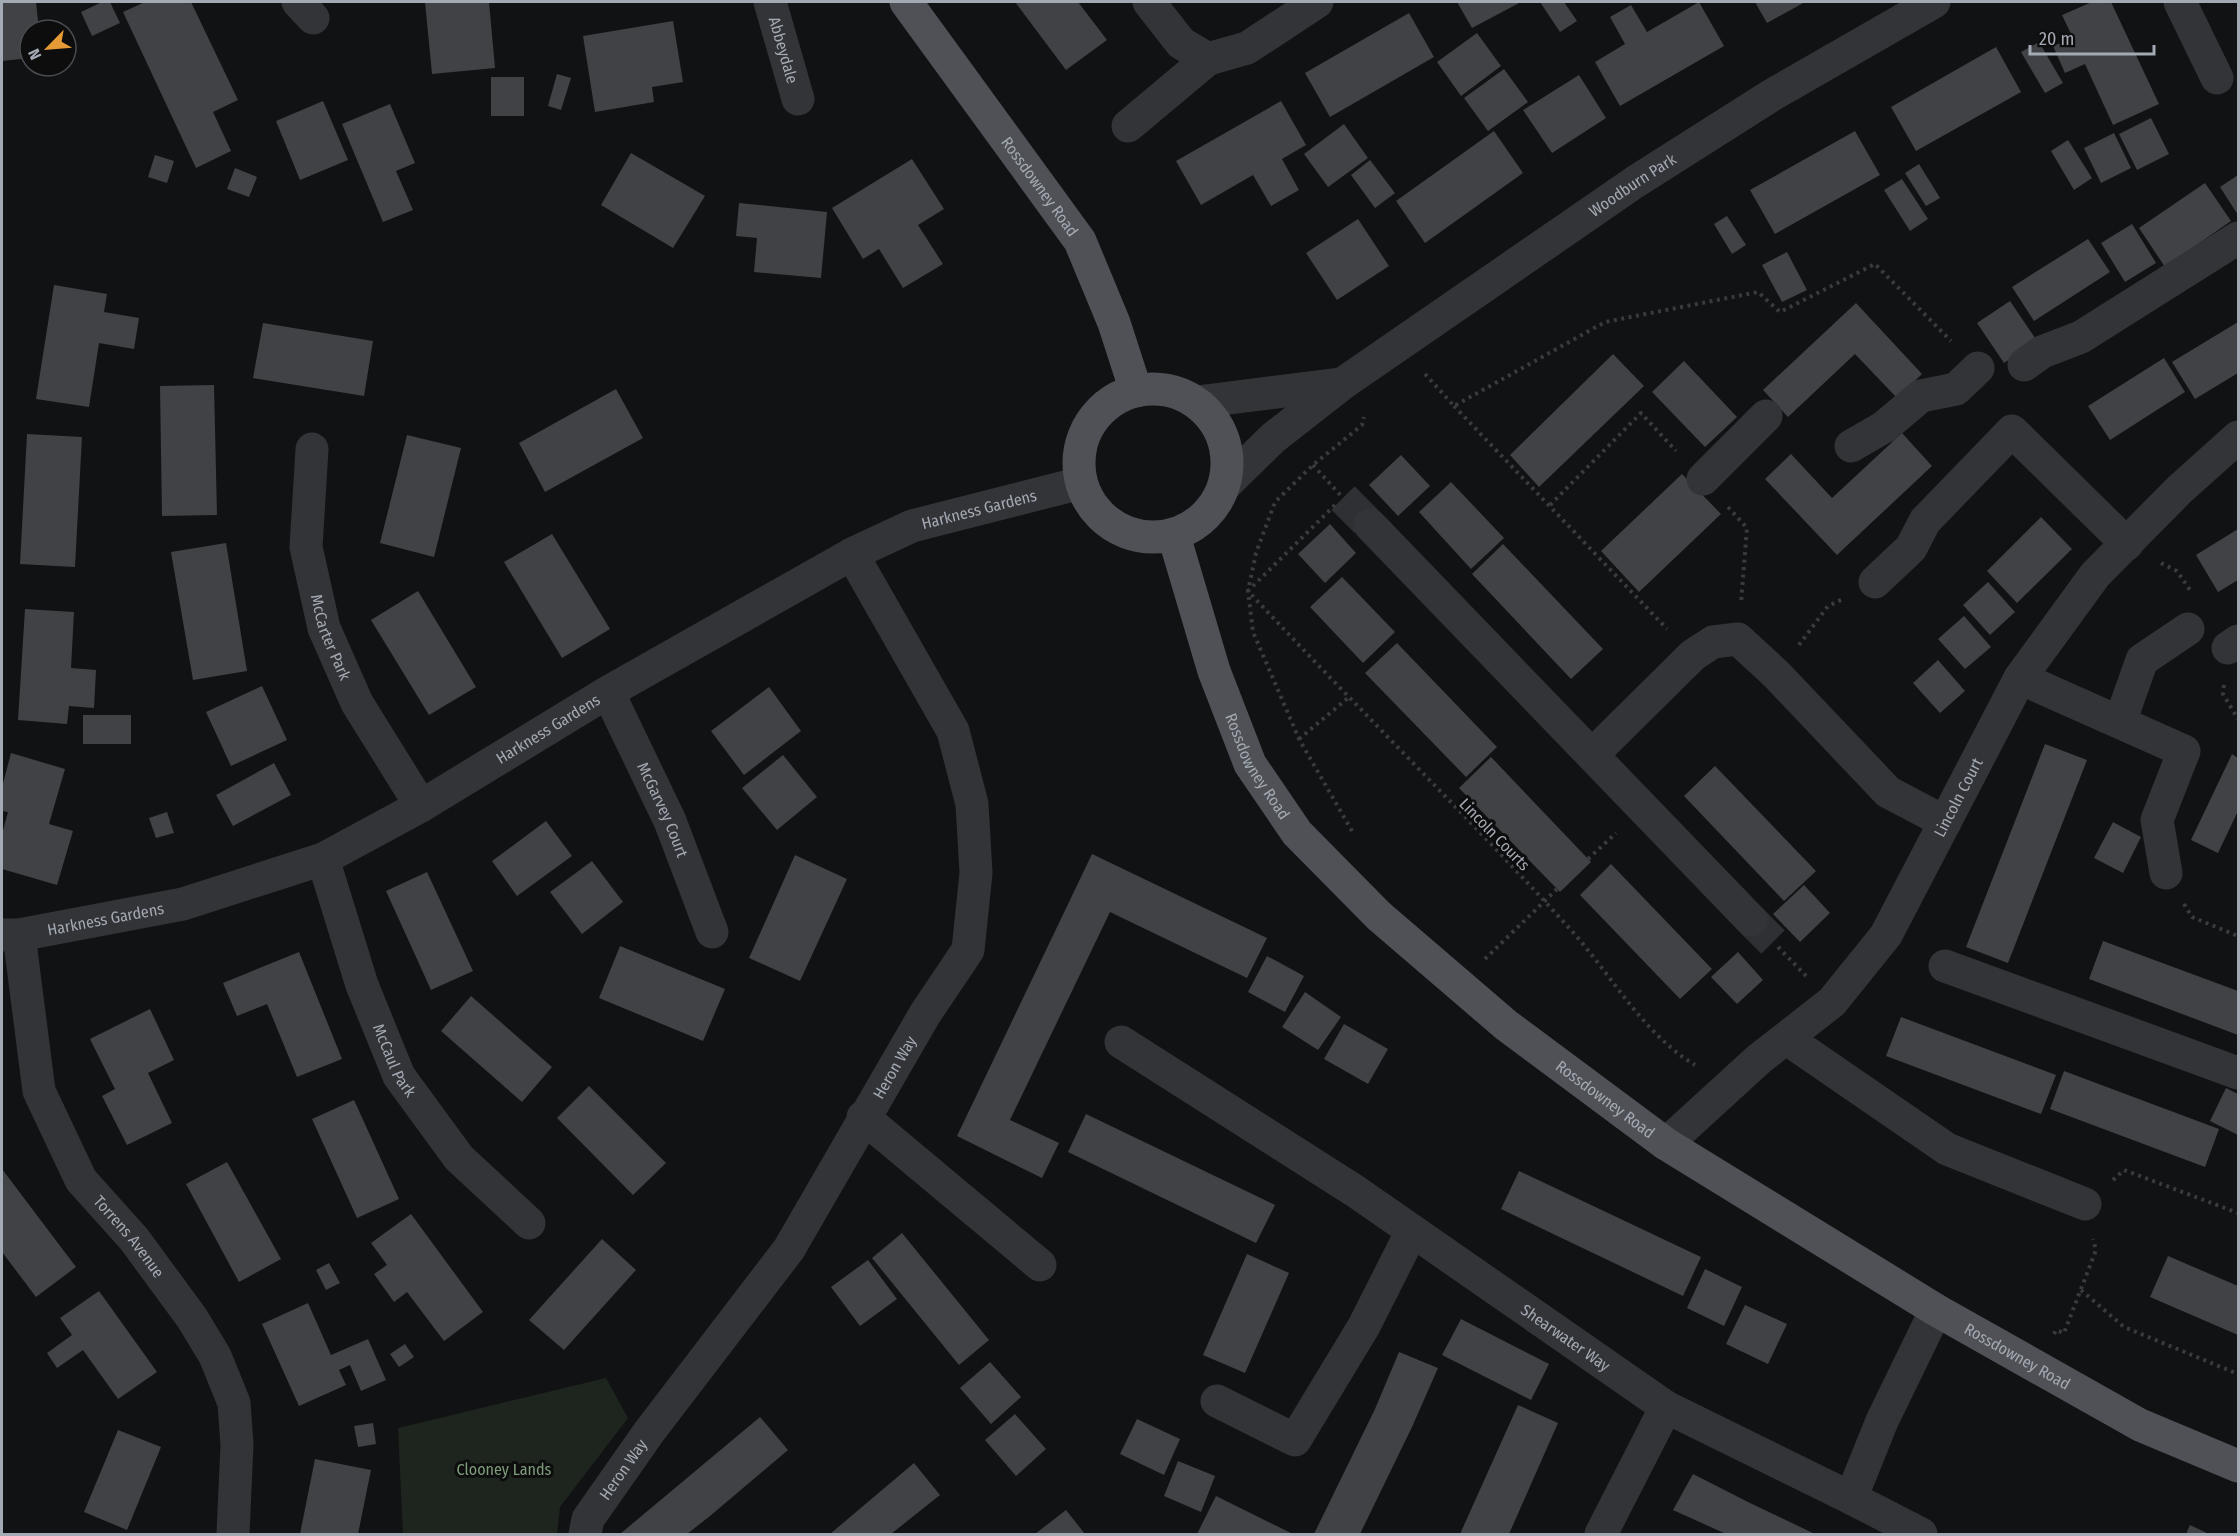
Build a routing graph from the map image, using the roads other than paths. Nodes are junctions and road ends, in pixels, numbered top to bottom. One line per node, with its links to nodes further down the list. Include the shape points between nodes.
1 (770, 2): 9 (street, Abbeydale)
2 (906, 2): 15 (main road, Rossdowney Road, via 1080,241 1114,323)
3 (1149, 2): 7 (street, via 1181,43)
4 (1317, 2): 7 (street, via 1247,48)
5 (1934, 2): 14 (street, Woodburn Park, via 1772,95 1635,182)
6 (2180, 2): 8 (street)
7 (1208, 59): 10 (street)
8 (2217, 78)
9 (798, 99)
10 (1128, 126)
11 (2238, 238): 12 (street, via 2081,337 2042,352)
12 (2024, 365)
13 (1978, 368): 19 (street, via 1956,389 1921,396 1884,427)
14 (1342, 384): 16 (street, Woodburn Park); 23 (street, Woodburn Park, via 1273,438)
15 (1136, 391): 16 (main road, via 1157,388); 22 (main road, via 1114,400 1096,415 1084,436 1079,459)
16 (1197, 402): 23 (main road, via 1222,435 1228,460)
17 (1766, 416): 21 (street)
18 (2238, 437): 26 (street, Lincoln Court)
19 (1851, 446)
20 (312, 449): 34 (street, McCarter Park, via 306,547 324,628 357,702)
21 (1703, 479)
22 (1081, 483): 25 (main road, via 1090,505 1106,522 1127,534 1150,538); 27 (street, Harkness Gardens, via 912,526)
23 (1225, 485): 25 (main road, via 1214,507 1197,525)
24 (1370, 525): 33 (street)
25 (1174, 536): 46 (main road, Rossdowney Road, via 1214,671 1250,764 1297,833 1379,916 1506,1025)
26 (2127, 544): 28 (street, via 2012,431 1925,520 1911,548); 30 (street, Lincoln Court, via 2095,575)
27 (852, 554): 31 (street, Harkness Gardens); 45 (street, Heron Way, via 953,731 972,804 976,873 968,950)
28 (1875, 582)
29 (2188, 629): 32 (street, via 2142,660)
30 (2020, 678): 32 (street); 35 (street, Lincoln Court)
31 (608, 692): 34 (street, Harkness Gardens); 39 (street, McGarvey Court, via 670,821)
32 (2120, 722): 37 (street, via 2184,751 2157,820)
33 (1592, 755): 35 (street, via 1693,655 1713,642 1738,639 1888,792); 38 (street)
34 (422, 806): 36 (street, Harkness Gardens)
35 (1945, 822): 42 (street, Lincoln Court, via 1886,935 1832,1002)
36 (323, 859): 40 (street, Harkness Gardens, via 183,904); 48 (street, McCaul Park, via 362,985 399,1076 459,1158)
37 (2166, 873)
38 (1762, 931)
39 (712, 932)
40 (10, 935): 56 (street, Torrens Avenue, via 39,1091 81,1180 134,1239 192,1318 215,1356 234,1403 237,1444)
41 (1945, 966): 44 (street)
42 (1786, 1040): 46 (street, Lincoln Court); 47 (street, via 1947,1149)
43 (1121, 1042): 49 (street, Shearwater Way)
44 (2238, 1073)
45 (863, 1117): 50 (street); 57 (street, Heron Way, via 789,1249 649,1432 588,1520)
46 (1666, 1144): 51 (main road, Rossdowney Road)
47 (2085, 1204)
48 (530, 1223)
49 (1412, 1231): 52 (street, via 1364,1326 1295,1440); 53 (street, Shearwater Way)
50 (1040, 1265)
51 (1936, 1310): 54 (main road, Rossdowney Road, via 2140,1425); 55 (street, via 1882,1421)
52 (1217, 1401)
53 (1666, 1407): 55 (street, Shearwater Way); 58 (street)
54 (2238, 1466)
55 (1851, 1498): 59 (street, Shearwater Way)
56 (233, 1534)
57 (585, 1534)
58 (1601, 1534)
59 (1921, 1534)

